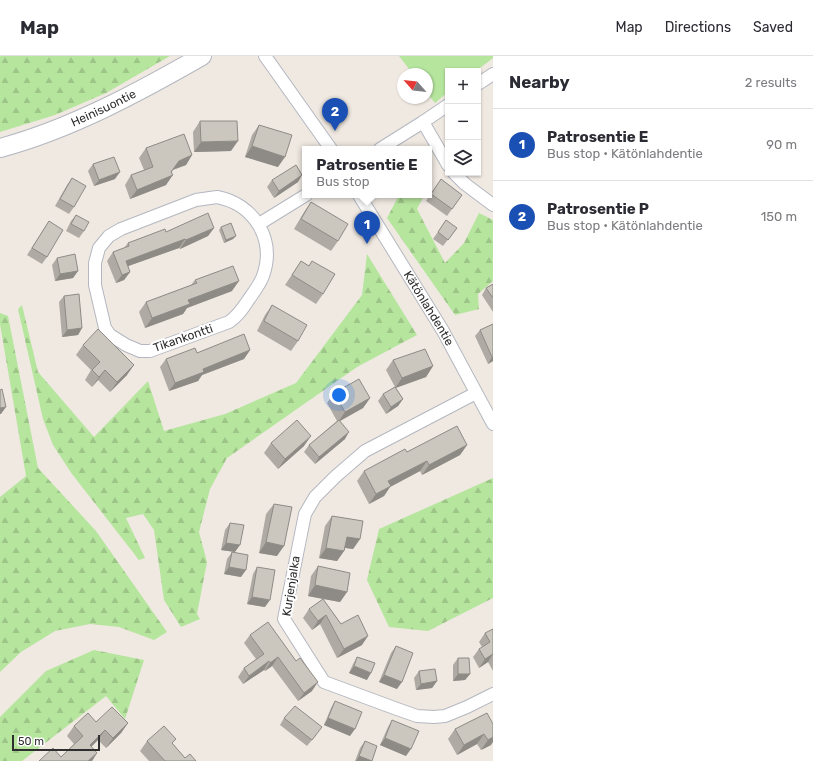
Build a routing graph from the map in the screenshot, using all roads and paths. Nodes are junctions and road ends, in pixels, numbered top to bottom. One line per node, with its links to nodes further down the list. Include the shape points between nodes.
1 (202, 56): 9 (street, Heinisuontie, via 115,103)
2 (265, 56): 7 (street)
3 (493, 74): 4 (street)
4 (481, 82)
5 (445, 107): 6 (street)
6 (423, 122): 8 (street); 10 (street)
7 (329, 146)
8 (385, 146)
9 (0, 148)
10 (445, 160)
11 (457, 176): 14 (street)
12 (302, 197): 15 (street)
13 (361, 198): 16 (street, Kätönlahdentie, via 443,331)
14 (493, 205)
15 (259, 224): 15 (street, Tikankontti, via 266,250 265,268 257,287 236,318 150,350 140,351 126,346 110,335 95,285 95,263 99,248 116,231 196,200 217,197 227,199 246,210)
16 (476, 393): 17 (street, Kätönlahdentie); 18 (street, Kurjenjalka, via 365,451 315,497 305,514 284,619 324,682 396,709 417,716 444,716)
17 (493, 424)
18 (493, 694)

